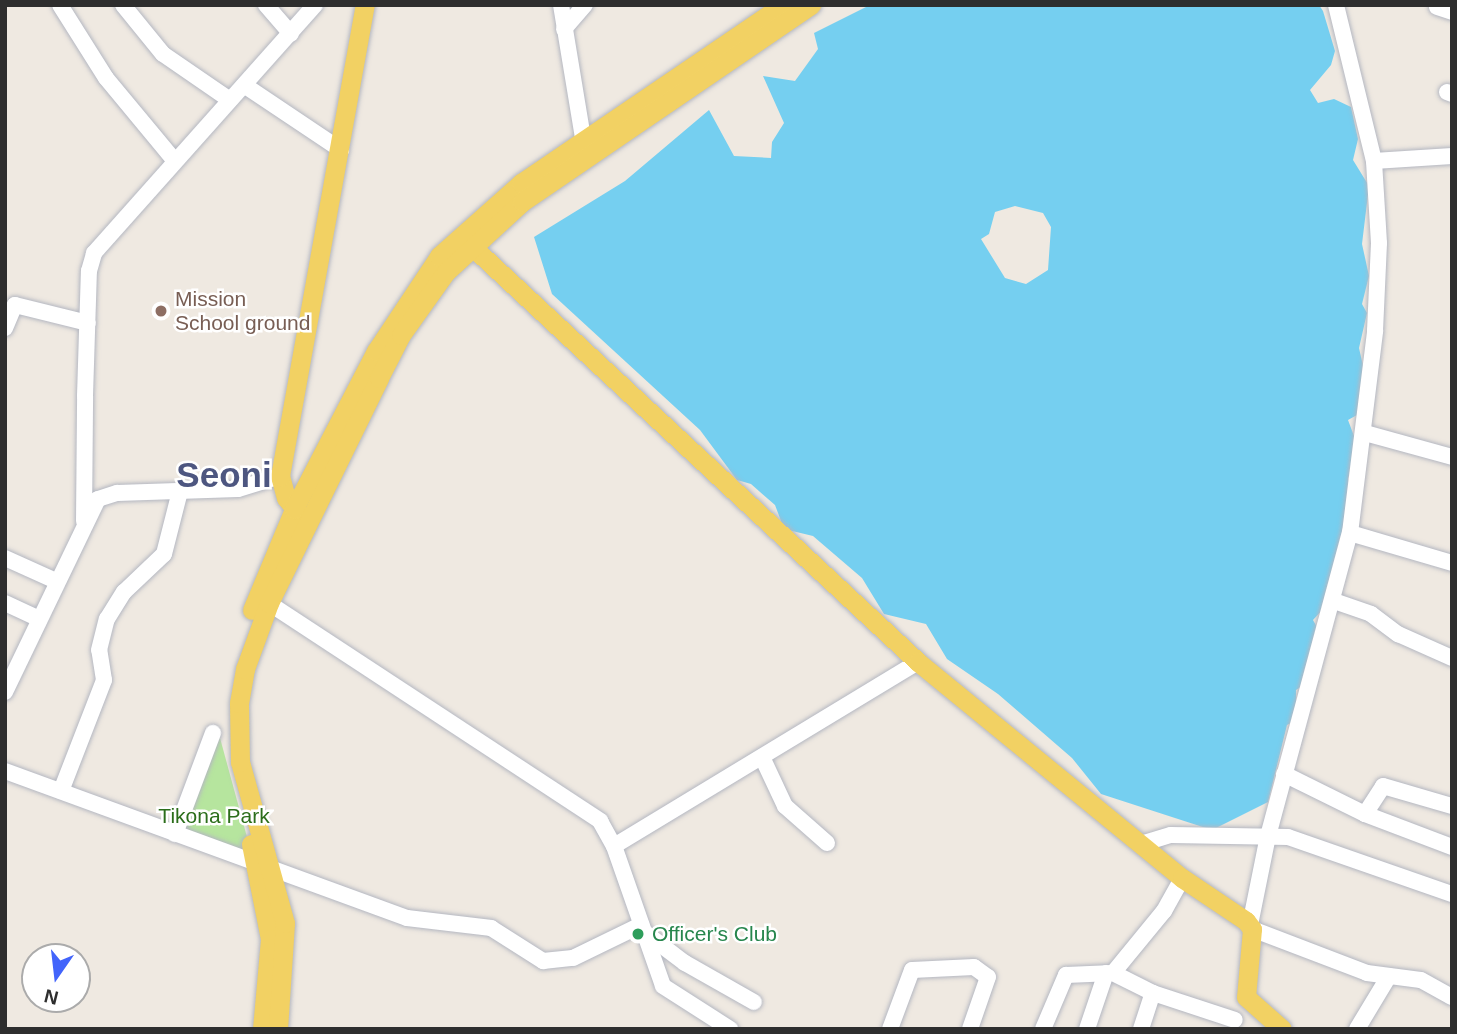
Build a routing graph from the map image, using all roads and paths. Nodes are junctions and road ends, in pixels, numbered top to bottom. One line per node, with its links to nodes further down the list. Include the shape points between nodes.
1 (60, 5): 18 (street, via 118,94)
2 (123, 5): 14 (street, via 163,54)
3 (266, 5): 12 (street)
4 (315, 5): 12 (street)
5 (365, 5): 16 (main road)
6 (561, 5): 11 (street)
7 (585, 5): 11 (street)
8 (783, 5): 15 (main road)
9 (811, 5): 20 (main road)
10 (1336, 5): 19 (street)
11 (564, 29): 15 (street)
12 (291, 34): 13 (street)
13 (244, 85): 14 (street); 16 (street)
14 (230, 100): 18 (street)
15 (583, 138): 20 (main road)
16 (341, 150): 25 (main road)
17 (1438, 157): 19 (street)
18 (174, 160): 21 (street, via 94,253)
19 (1374, 160): 23 (street, via 1379,243)
20 (466, 240): 27 (main road, via 439,256 394,320); 38 (main road)
21 (88, 323): 22 (street, via 15,305); 28 (street)
22 (5, 327)
23 (1365, 433): 24 (street); 29 (street)
24 (1452, 457)
25 (280, 476): 26 (street, via 238,489); 27 (main road)
26 (180, 491): 28 (street, via 106,495); 44 (street, via 164,554 124,592 107,619 99,650 104,680)
27 (300, 515): 33 (main road)
28 (84, 521): 32 (street)
29 (1350, 533): 31 (street); 34 (street)
30 (5, 558): 32 (street)
31 (1452, 562)
32 (56, 581): 36 (street)
33 (263, 600): 51 (street, via 585,808 600,821); 53 (main road, via 244,669 237,731)
34 (1334, 601): 37 (street, via 1371,614 1398,634); 43 (street)
35 (5, 603): 36 (street)
36 (39, 619): 39 (street)
37 (1452, 658)
38 (918, 662): 41 (street); 50 (main road)
39 (5, 692)
40 (213, 733): 47 (street)
41 (762, 757): 49 (street, via 785,806); 51 (street)
42 (5, 771): 44 (street)
43 (1284, 774): 46 (street); 48 (street)
44 (61, 791): 47 (street)
45 (1452, 806): 46 (street, via 1383,786)
46 (1365, 814): 52 (street)
47 (175, 834): 53 (street)
48 (1268, 836): 50 (street, via 1171,835); 55 (street, via 1303,839); 56 (street)
49 (827, 843)
50 (1141, 844): 54 (main road)
51 (614, 846): 57 (street)
52 (1452, 847)
53 (265, 866): 57 (street, via 407,918 491,928 543,961 573,958); 65 (main road, via 270,939); 66 (main road, via 286,944)
54 (1182, 878): 56 (main road); 58 (street, via 1164,911)
55 (1452, 894)
56 (1251, 927): 59 (street, via 1367,973); 60 (main road)
57 (642, 928): 63 (street, via 668,952); 67 (street, via 663,986)
58 (1109, 973): 61 (street); 70 (street, via 1066,975); 71 (street)
59 (1389, 976): 62 (street, via 1421,980); 74 (street)
60 (1243, 990): 64 (street); 73 (main road, via 1251,1004)
61 (1153, 993): 64 (street); 72 (street)
62 (1452, 998)
63 (754, 1002)
64 (1233, 1024)
65 (262, 1029)
66 (278, 1029)
67 (730, 1029)
68 (890, 1029): 69 (street, via 912,970 974,967 988,977)
69 (970, 1029)
70 (1042, 1029)
71 (1087, 1029)
72 (1141, 1029)
73 (1282, 1029)
74 (1357, 1029)

